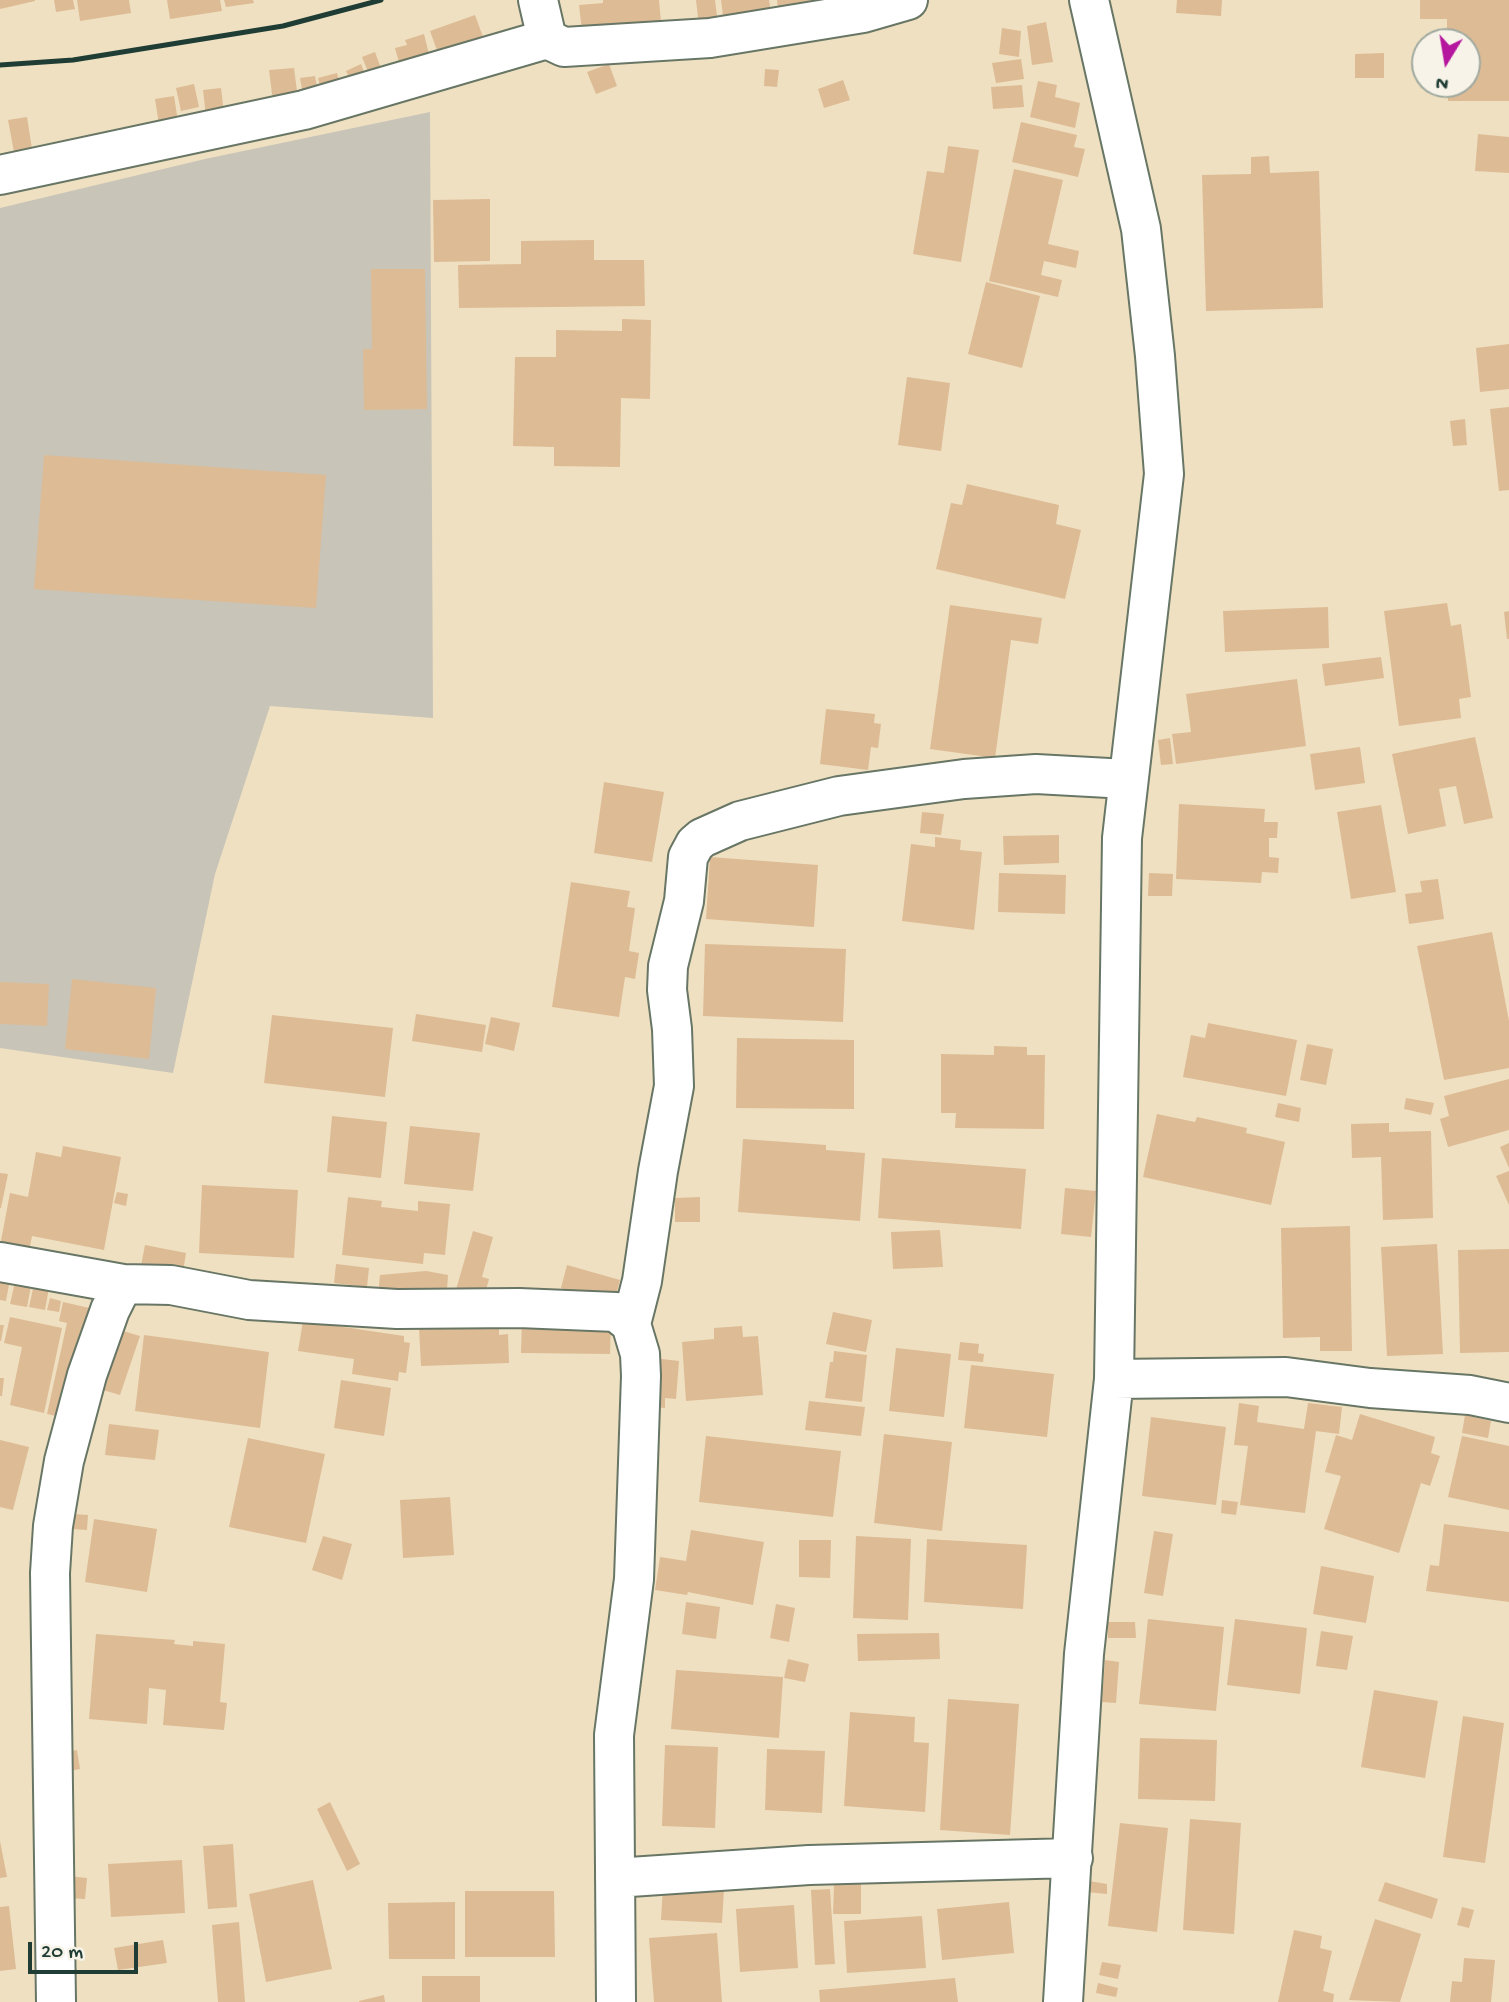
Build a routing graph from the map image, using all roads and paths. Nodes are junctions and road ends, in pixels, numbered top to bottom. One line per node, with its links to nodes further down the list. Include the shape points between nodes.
1 (538, 0): 4 (street)
2 (908, 0): 4 (street, via 863,13 710,38 564,47)
3 (1089, 0): 6 (street, via 1141,229 1164,474)
4 (547, 39): 5 (street, via 304,110)
5 (0, 175)
6 (1127, 779): 9 (street, via 1036,774 839,796 740,821 695,845 688,857 684,901 668,966 674,1086); 10 (street, via 1122,838)
7 (0, 1262): 8 (street)
8 (123, 1284): 9 (street, via 171,1285 248,1300 397,1309 616,1312); 14 (street, via 87,1375 64,1461 53,1526)
9 (631, 1324): 13 (street, via 640,1354 640,1390 634,1579 614,1735)
10 (1114, 1379): 11 (street, via 1286,1377); 12 (street, via 1084,1654)
11 (1509, 1403)
12 (1073, 1858): 13 (street, via 809,1865); 16 (street)
13 (615, 1878): 15 (street)
14 (56, 2002)
15 (616, 2002)
16 (1063, 2002)

